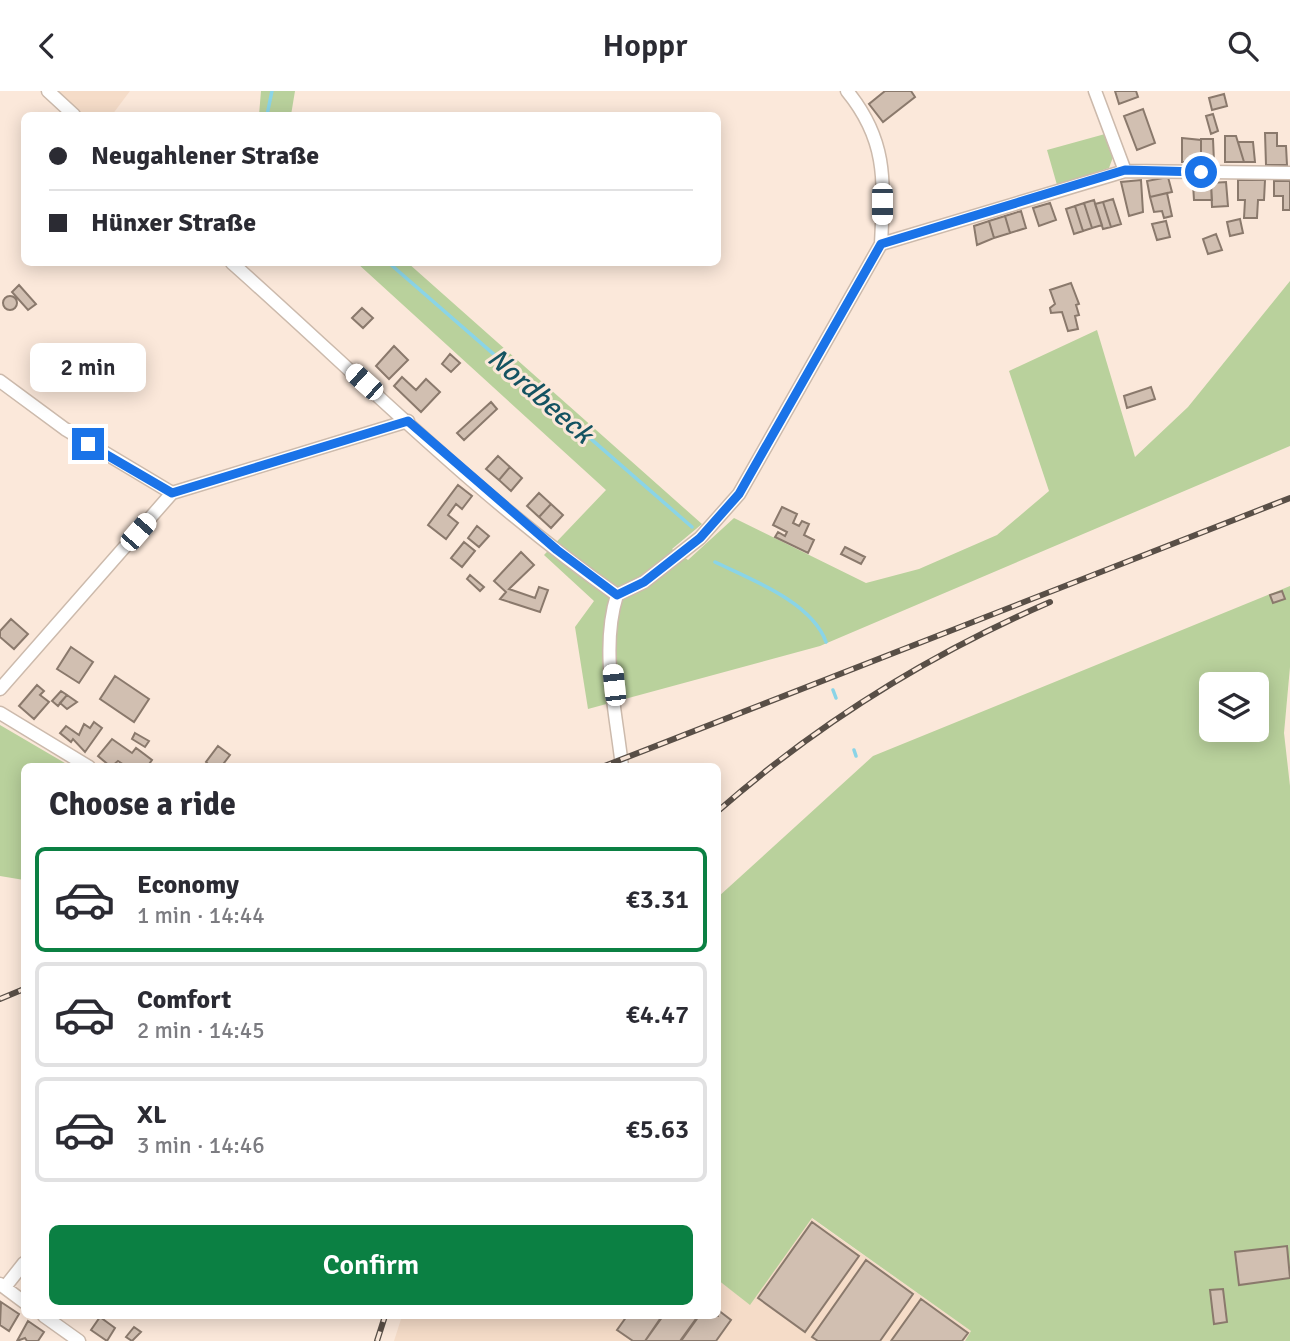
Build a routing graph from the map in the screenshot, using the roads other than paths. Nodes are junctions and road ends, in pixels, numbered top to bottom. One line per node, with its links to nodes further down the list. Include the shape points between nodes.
1 (48, 91): 4 (street)
2 (846, 91): 7 (street, via 869,120 878,148)
3 (1095, 91): 5 (street)
4 (71, 112)
5 (1125, 170): 6 (street); 7 (street)
6 (1290, 173)
7 (881, 244): 12 (street, via 739,494 700,538 644,582)
8 (235, 266): 10 (street)
9 (0, 381): 11 (street, via 65,429)
10 (408, 421): 11 (street); 12 (street, via 557,550)
11 (172, 493): 13 (street)
12 (617, 595): 16 (street, via 609,645)
13 (0, 688)
14 (0, 713): 15 (street)
15 (82, 763)
16 (622, 763)
17 (21, 1266): 18 (street)
18 (2, 1286): 19 (street)
19 (21, 1300)
20 (48, 1319): 21 (street)
21 (79, 1341)

